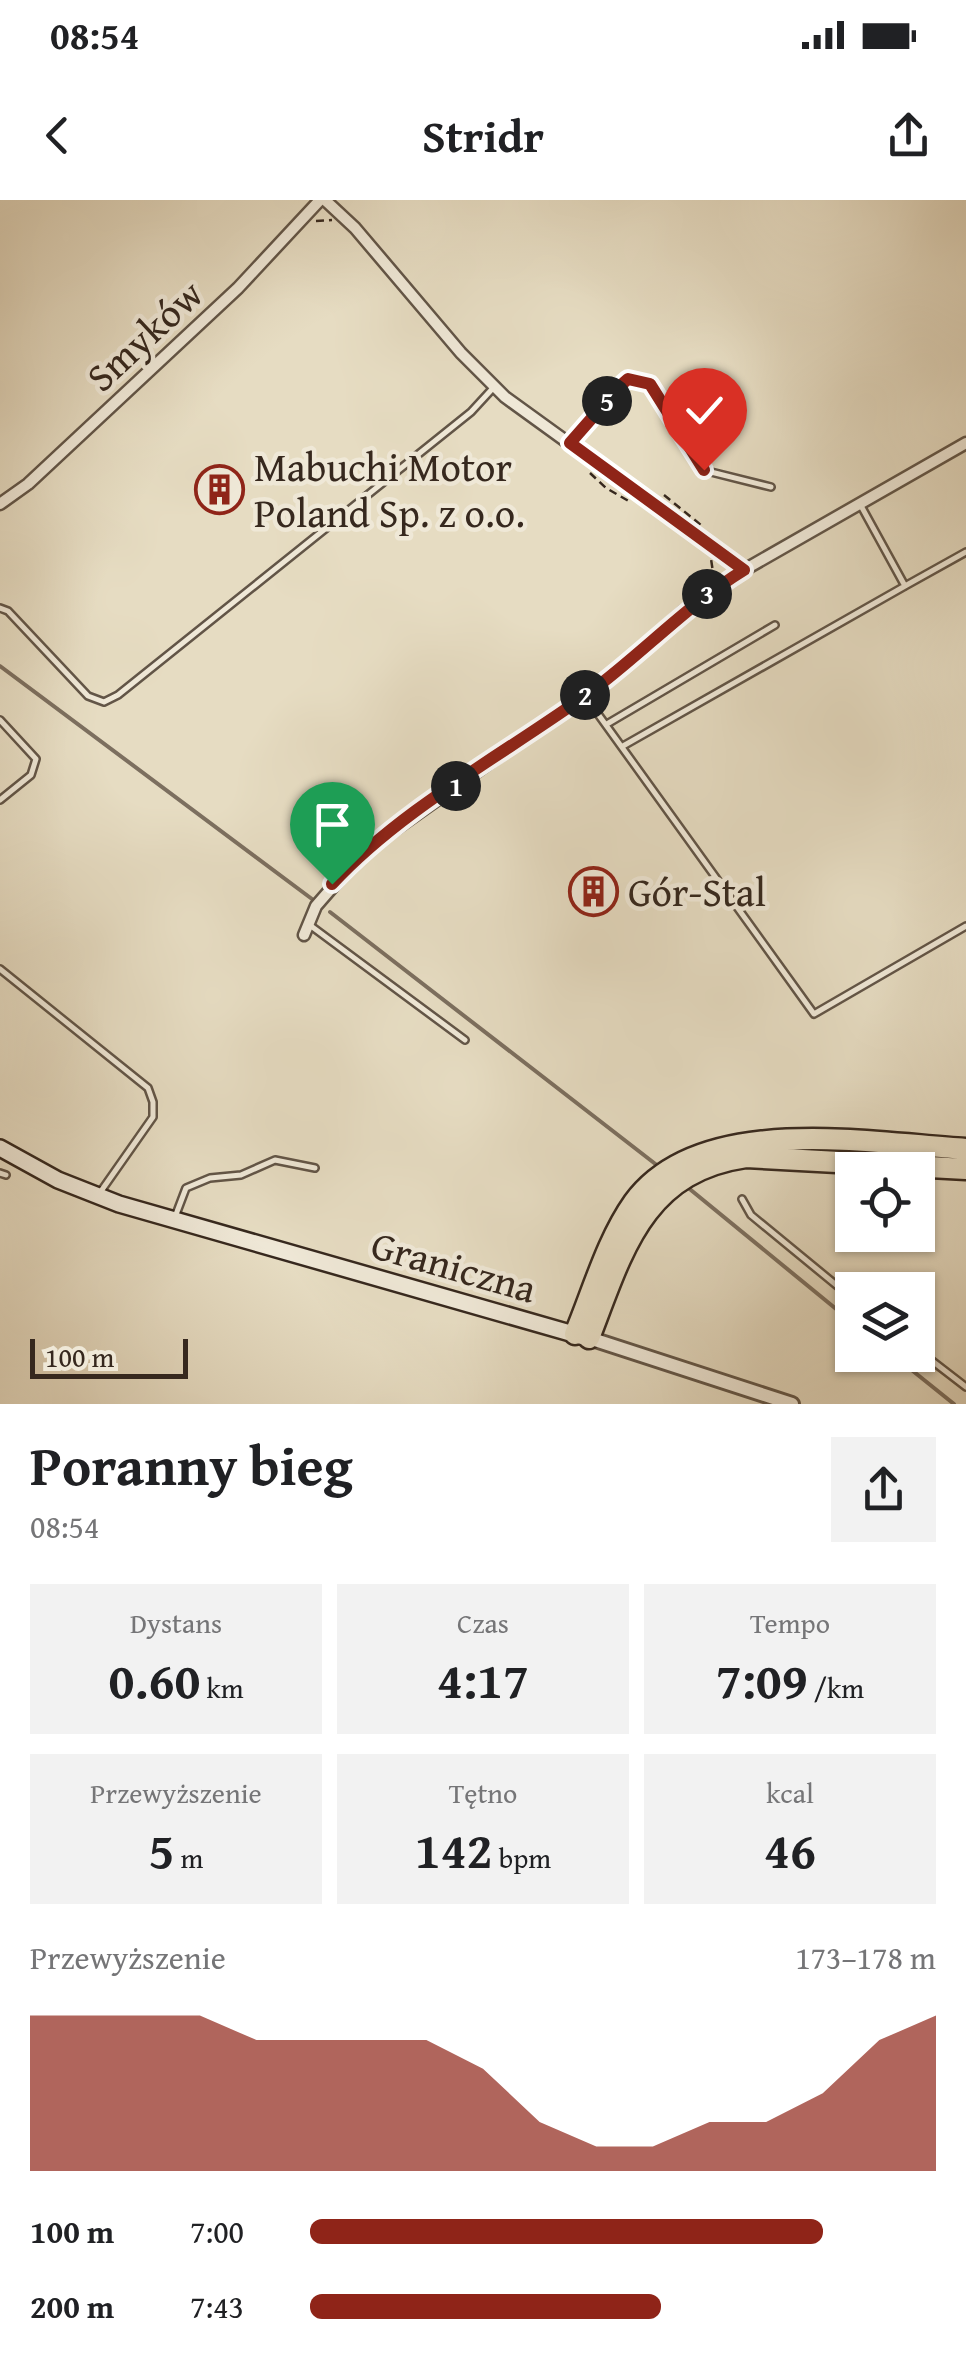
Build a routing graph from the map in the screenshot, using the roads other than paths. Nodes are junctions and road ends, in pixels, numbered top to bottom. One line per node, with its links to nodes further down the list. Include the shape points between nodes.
1 (322, 200): 2 (street, via 355,228); 6 (street, Smyków, via 238,288)
2 (494, 387): 3 (street); 11 (lane, via 104,702 88,696)
3 (570, 443): 5 (lane, via 620,386 638,379 650,384 704,470); 9 (street)
4 (966, 443): 7 (street)
5 (772, 487)
6 (0, 504)
7 (860, 504): 9 (street); 10 (lane)
8 (966, 552): 10 (lane)
9 (744, 570): 13 (street, via 684,610)
10 (906, 586): 16 (lane)
11 (0, 608)
12 (775, 625): 15 (lane)
13 (585, 696): 15 (lane); 19 (street, via 363,852 332,884)
14 (0, 720): 17 (lane, via 36,759 31,775)
15 (607, 724): 16 (lane)
16 (623, 746): 18 (lane, via 814,1014)
17 (0, 800)
18 (966, 926)
19 (306, 930): 21 (lane)
20 (0, 969): 26 (lane, via 148,1088 153,1117)
21 (465, 1040)
22 (0, 1148): 26 (main road, Graniczna)
23 (966, 1150): 30 (highway, via 789,1142 720,1147 682,1162 650,1183 623,1220)
24 (315, 1168): 28 (lane, via 275,1160 241,1175 210,1178 186,1188)
25 (966, 1168): 30 (highway, via 746,1157 696,1170 646,1210)
26 (97, 1196): 28 (main road, Graniczna)
27 (742, 1199): 29 (lane, via 751,1215)
28 (174, 1220): 30 (main road, Graniczna)
29 (835, 1284)
30 (582, 1336): 33 (street, Graniczna)
31 (935, 1363): 32 (lane)
32 (966, 1387)
33 (792, 1404)

